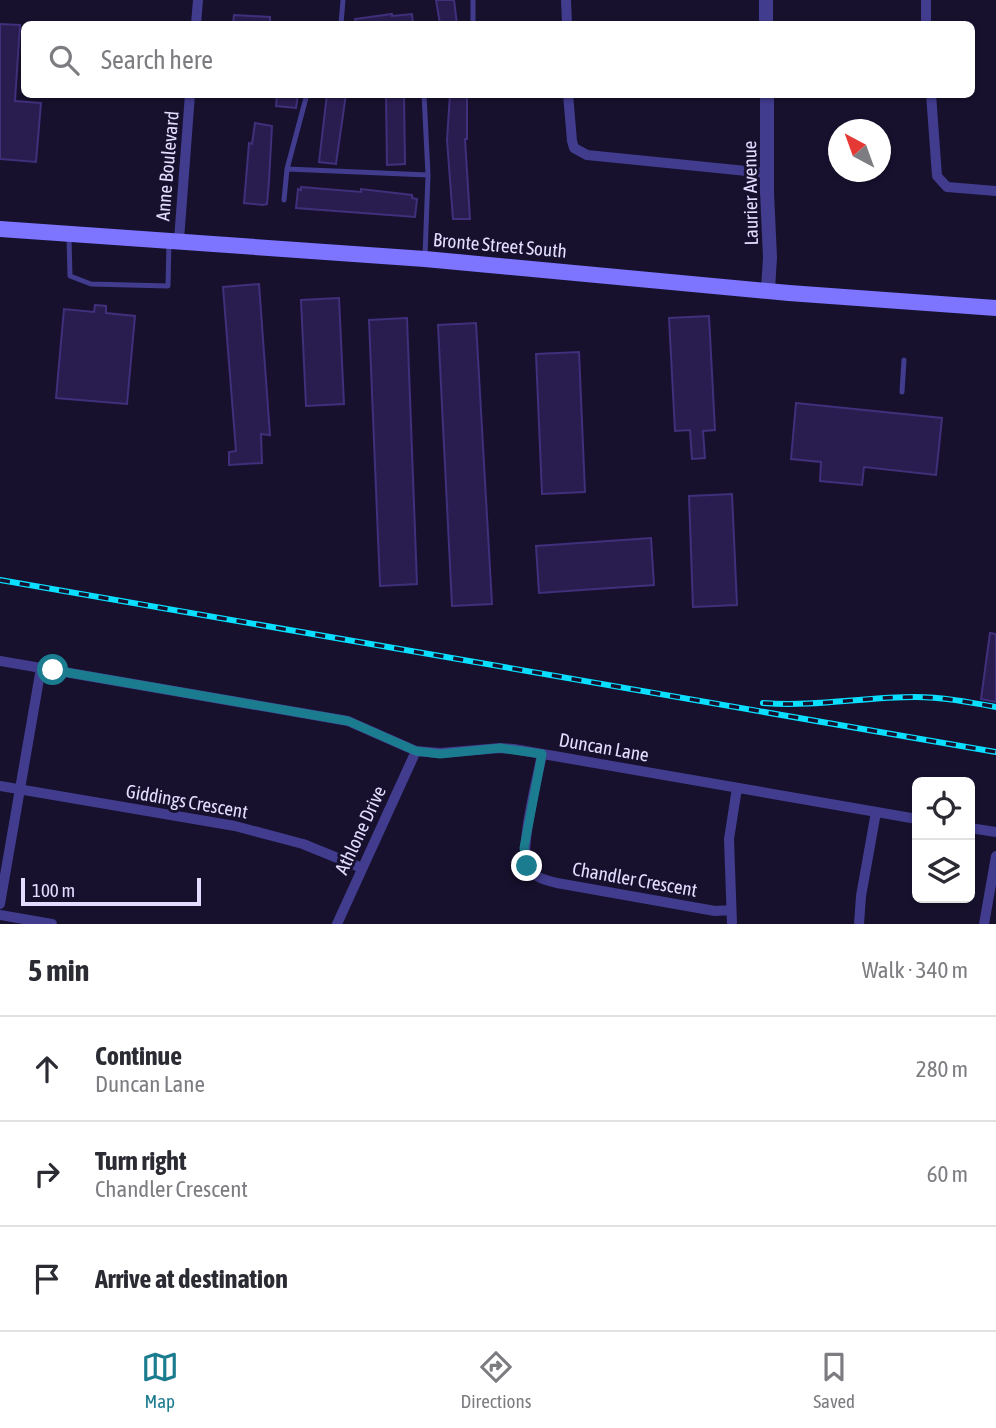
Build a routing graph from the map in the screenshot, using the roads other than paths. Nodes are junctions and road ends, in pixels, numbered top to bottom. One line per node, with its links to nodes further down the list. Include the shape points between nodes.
1 (198, 0): 7 (street)
2 (343, 0): 8 (lane)
3 (473, 0): 9 (lane)
4 (566, 0): 10 (street)
5 (766, 0): 11 (street)
6 (926, 0): 12 (street)
7 (196, 21)
8 (341, 21)
9 (473, 21)
10 (566, 21)
11 (766, 21)
12 (926, 21)
13 (190, 98): 26 (street, Anne Boulevard)
14 (306, 98): 19 (lane)
15 (424, 98): 21 (lane)
16 (568, 98): 20 (street, via 574,148 587,155)
17 (767, 98): 20 (street, Laurier Avenue)
18 (931, 98): 22 (street, via 941,182 947,187)
19 (287, 169): 21 (lane); 23 (lane)
20 (767, 173): 28 (street, Laurier Avenue)
21 (428, 175): 27 (lane)
22 (996, 191)
23 (284, 200)
24 (0, 229): 25 (main road, Bronte Street South)
25 (69, 234): 26 (main road, Bronte Street South); 26 (lane, via 70,276 91,284 168,286)
26 (174, 240): 27 (main road, Bronte Street South)
27 (425, 259): 28 (main road, Bronte Street South)
28 (768, 290): 29 (main road, Bronte Street South)
29 (996, 308)
30 (904, 360): 31 (lane)
31 (902, 392)
32 (0, 661): 33 (street, Duncan Lane)
33 (41, 668): 34 (street, Duncan Lane, via 348,721); 38 (street)
34 (416, 751): 35 (street, Duncan Lane, via 440,754 500,748); 44 (street, Athlone Drive)
35 (542, 754): 37 (street, Duncan Lane); 46 (street, Chandler Crescent, via 524,848 527,866 536,876 715,911)
36 (0, 786): 38 (street, Giddings Crescent)
37 (737, 788): 39 (street, Duncan Lane); 46 (street, via 729,839)
38 (20, 790): 44 (street, Giddings Crescent, via 235,826 303,844); 45 (street)
39 (876, 812): 40 (street, Duncan Lane); 51 (street)
40 (912, 818)
41 (975, 829): 42 (street)
42 (996, 832)
43 (996, 856): 52 (street)
44 (362, 868): 49 (street, Athlone Drive)
45 (0, 904)
46 (731, 910): 50 (street)
47 (0, 915): 48 (street)
48 (52, 924)
49 (337, 924)
50 (732, 924)
51 (859, 924)
52 (984, 924)

